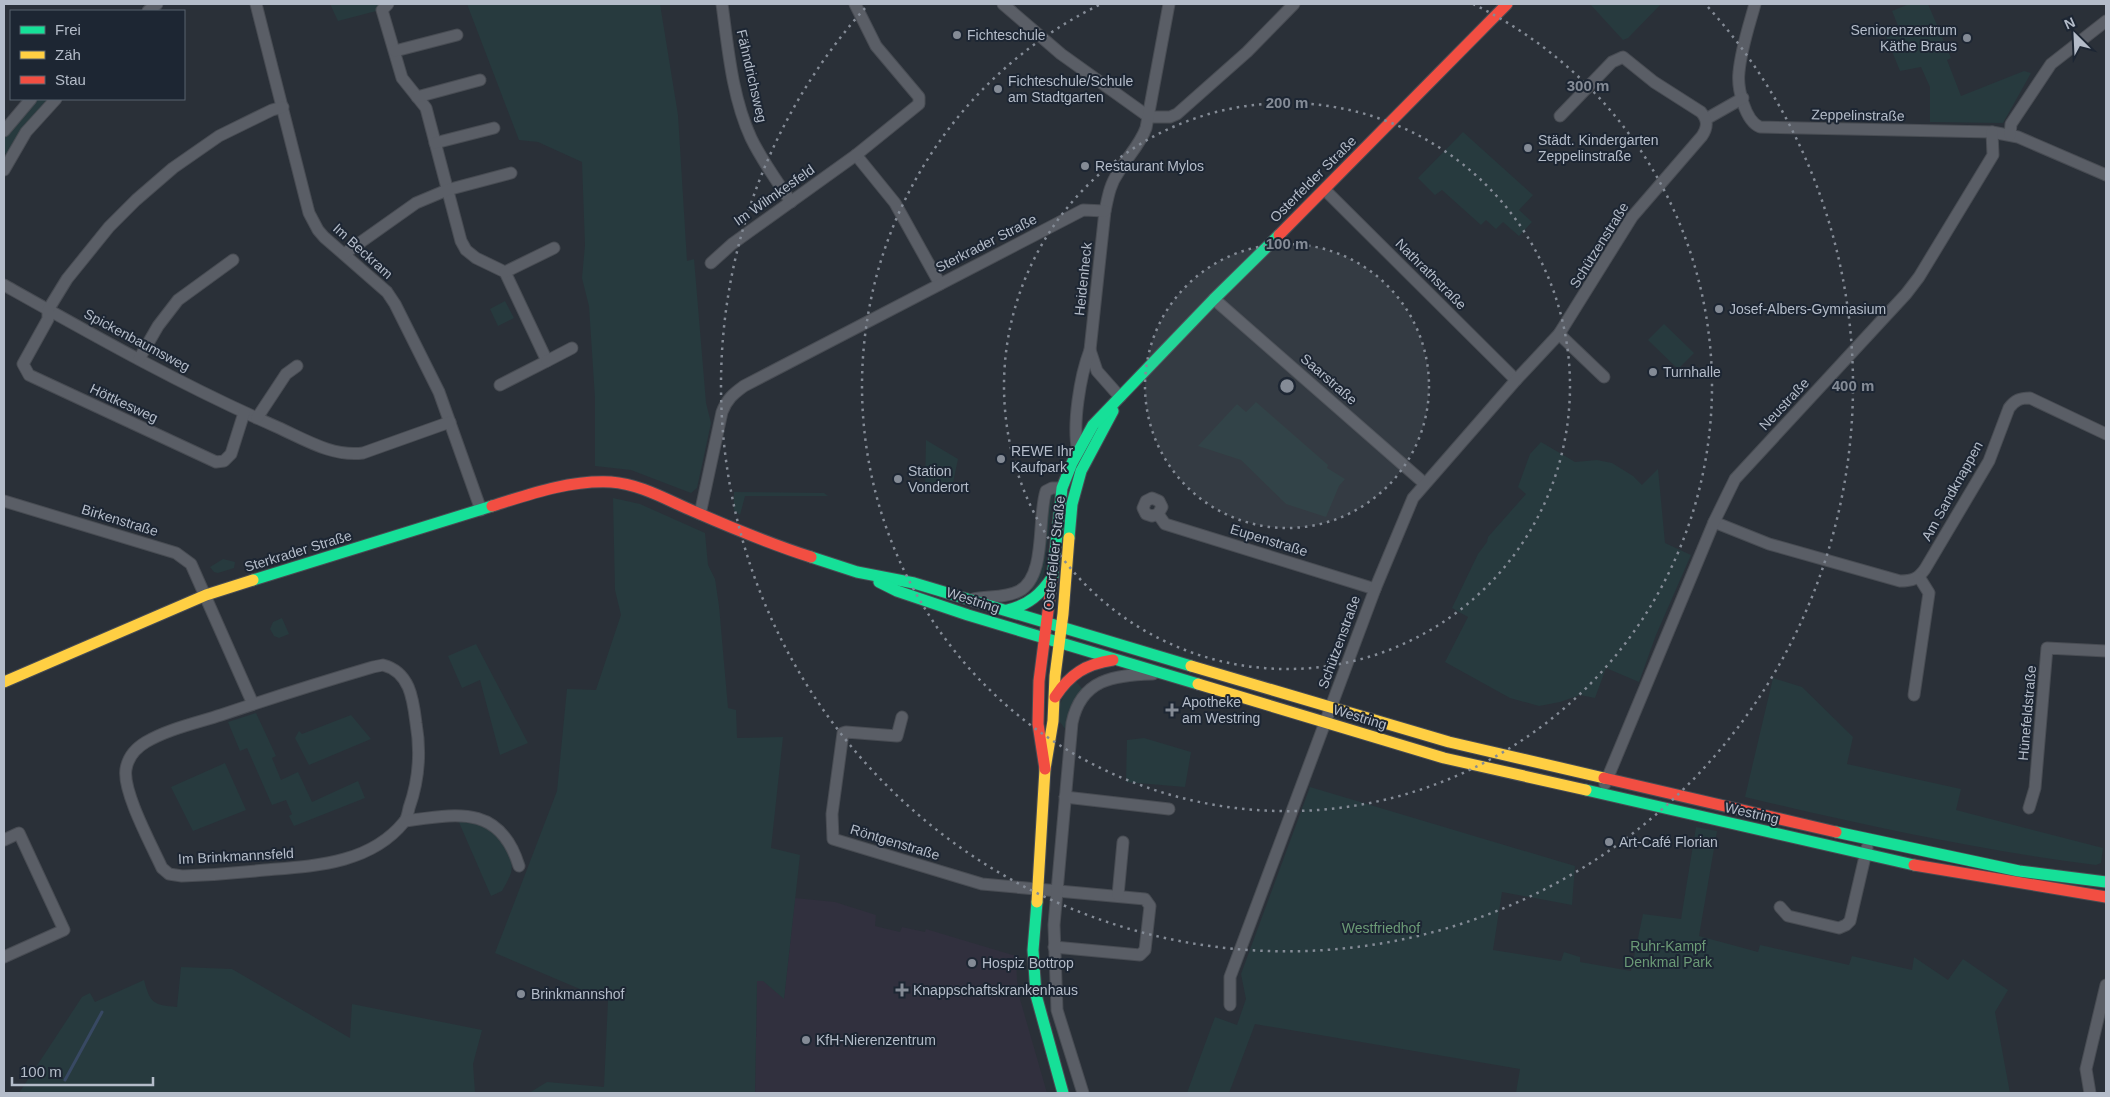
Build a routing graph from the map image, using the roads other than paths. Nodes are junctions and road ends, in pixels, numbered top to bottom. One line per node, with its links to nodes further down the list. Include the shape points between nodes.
1 (256, 4): 18 (street, Im Beckram)
2 (388, 4): 12 (street, via 382,10)
3 (722, 4): 33 (street, Fähndrichsweg, via 732,70 750,136)
4 (855, 4): 27 (street, Im Wilmkesfeld, via 876,46 920,101 916,108)
5 (1003, 4): 20 (street, via 1061,54)
6 (1169, 4): 20 (street)
7 (1294, 4): 20 (street, via 1248,52 1177,114)
8 (1507, 4): 32 (main road, Osterfelder Straße)
9 (1755, 4): 15 (street, via 1739,70)
10 (2106, 21): 25 (street, via 2051,64 2011,124)
11 (457, 35): 12 (street)
12 (395, 51): 14 (street, via 402,78)
13 (480, 80): 14 (street)
14 (417, 97): 26 (street, via 426,108)
15 (1743, 98): 21 (street); 24 (street, Zeppelinstraße, via 1751,122 1760,127)
16 (30, 100): 23 (street)
17 (55, 100): 28 (street, via 26,132)
18 (283, 107): 36 (street, Im Beckram, via 308,213 318,230); 43 (street, via 219,136 173,168 98,239)
19 (1560, 116): 21 (street, via 1612,62 1623,56)
20 (1148, 117): 34 (street, via 1143,138 1117,173)
21 (1706, 119): 44 (street, Schützenstraße, via 1702,136 1632,217)
22 (494, 128): 26 (street)
23 (4, 131)
24 (1992, 132): 25 (street); 66 (street, Neustraße, via 1992,155 1919,277 1735,479)
25 (2010, 135): 30 (street)
26 (435, 143): 31 (street)
27 (856, 154): 33 (street, Im Wilmkesfeld); 40 (street, via 895,203)
28 (5, 163)
29 (511, 174): 31 (street)
30 (2106, 175)
31 (447, 190): 36 (street, via 416,202); 39 (street, via 466,250)
32 (1325, 190): 42 (main road, Osterfelder Straße); 51 (street, Nathrathstraße)
33 (791, 202): 38 (street, Im Wilmkesfeld)
34 (1105, 211): 40 (street, Sterkrader Straße, via 1083,210); 46 (street, Heidenheck)
35 (554, 248): 39 (street)
36 (344, 254): 56 (street, Im Beckram, via 392,297)
37 (233, 260): 47 (street, via 178,300)
38 (711, 263)
39 (505, 272): 48 (street)
40 (940, 284): 64 (street, Sterkrader Straße, via 733,394 722,412)
41 (4, 285): 43 (street, Spickenbaumsweg)
42 (1214, 299): 53 (main road, Osterfelder Straße); 60 (street, Saarstraße)
43 (48, 310): 47 (street, Spickenbaumsweg); 54 (street, Höttkesweg, via 48,319 23,364 30,375 216,462 224,461 230,454)
44 (1559, 334): 50 (street); 51 (street, Schützenstraße)
45 (572, 348): 48 (street)
46 (1090, 350): 53 (street, Heidenheck, via 1097,371); 58 (street, Heidenheck, via 1083,368 1076,427)
47 (139, 358): 54 (street, Spickenbaumsweg)
48 (547, 361): 52 (street)
49 (297, 366): 55 (street, via 286,374)
50 (1604, 377)
51 (1516, 380): 60 (street, Schützenstraße)
52 (500, 385)
53 (1120, 397): 58 (main road, Osterfelder Straße, via 1094,425); 75 (main road, Osterfelder Straße, via 1091,450 1072,504)
54 (244, 413): 55 (street, Spickenbaumsweg)
55 (257, 418): 56 (street, Spickenbaumsweg, via 328,450 352,454)
56 (450, 422): 63 (street, Im Beckram)
57 (2106, 434): 69 (street, Am Sandknappen, via 2030,398 2014,402 1989,461)
58 (1078, 452): 61 (main road, Osterfelder Straße)
59 (612, 482): 63 (main road, Sterkrader Straße, via 583,482 549,488); 64 (main road, Westring, via 645,490)
60 (1424, 483): 70 (street, Schützenstraße, via 1413,498)
61 (1062, 488): 68 (main road, Osterfelder Straße); 72 (street, Osterfelder Straße, via 1046,491 1035,573 1029,583 1019,591)
62 (4, 501): 71 (street, Birkenstraße, via 176,553 191,564)
63 (481, 510): 71 (main road, Sterkrader Straße)
64 (696, 512): 67 (main road, Westring, via 772,545)
65 (1158, 514): 70 (street, Eupenstraße, via 1165,524)
66 (1714, 522): 69 (street, via 1768,544 1900,581); 91 (street, Neustraße)
67 (857, 572): 72 (main road, Westring, via 914,583); 76 (main road, Westring, via 897,591)
68 (1053, 575): 73 (main road, via 1033,601); 74 (main road, Osterfelder Straße)
69 (1920, 577): 82 (street, via 1929,593)
70 (1375, 589): 85 (street, Schützenstraße)
71 (206, 595): 81 (main road, Sterkrader Straße); 84 (street)
72 (971, 600): 73 (main road, Westring)
73 (1007, 610): 74 (main road, Westring)
74 (1048, 623): 75 (main road, Westring); 76 (main road, Osterfelder Straße)
75 (1062, 627): 77 (main road, Osterfelder Straße); 85 (main road, Westring)
76 (1046, 639): 77 (main road, Westring); 90 (main road, Osterfelder Straße, via 1038,709)
77 (1058, 643): 79 (main road, Westring); 83 (main road, Osterfelder Straße)
78 (2106, 651): 94 (street, Hünefeldstraße, via 2047,648 2035,788)
79 (1116, 660): 80 (main road, Westring); 83 (main road, via 1078,670 1064,682)
80 (1159, 674): 88 (main road, Westring); 89 (street, via 1122,675 1096,684 1074,714)
81 (4, 682)
82 (1914, 696)
83 (1054, 699): 87 (main road, Osterfelder Straße)
84 (253, 704): 96 (street, Im Brinkmannsfeld, via 373,667 384,665 400,672 413,702 420,759 414,795); 96 (street, Im Brinkmannsfeld, via 146,742 128,760 128,790 162,868 169,874 220,874 339,861 373,849)
85 (1331, 708): 88 (street, Schützenstraße); 91 (main road, Westring, via 1448,742)
86 (902, 717): 103 (street, Röntgenstraße, via 897,736 846,732 841,736 832,814 833,839 982,884)
87 (1053, 721): 89 (street); 90 (main road, Osterfelder Straße)
88 (1324, 722): 92 (main road, Westring, via 1444,758); 111 (street, Schützenstraße, via 1230,977)
89 (1070, 739): 93 (street)
90 (1045, 770): 103 (main road, Osterfelder Straße)
91 (1609, 778): 92 (street, Neustraße); 97 (main road, Westring)
92 (1599, 794): 100 (main road, Westring)
93 (1065, 798): 95 (street); 104 (street)
94 (2028, 808)
95 (1169, 809)
96 (405, 821): 101 (street, via 456,814 482,819 503,832)
97 (1870, 839): 100 (street); 102 (main road, Westring, via 2018,870)
98 (4, 840): 109 (street, via 19,833 64,930)
99 (1123, 842): 105 (street)
100 (1865, 854): 106 (main road, Westring, via 1934,870); 107 (street, via 1850,921 1846,926 1839,928 1788,916)
101 (519, 866)
102 (2106, 882)
103 (1038, 888): 104 (street); 113 (main road, Osterfelder Straße, via 1033,950 1036,994)
104 (1057, 889): 105 (street); 108 (street)
105 (1118, 895): 108 (street, via 1145,899 1150,906 1145,950 1140,955)
106 (2106, 897)
107 (1780, 907)
108 (1054, 947): 112 (street)
109 (4, 957)
110 (2106, 985): 116 (street, via 2086,1069)
111 (1230, 1005)
112 (1058, 1014): 113 (street); 115 (street)
113 (1042, 1019): 114 (main road, Osterfelder Straße)
114 (1063, 1093)
115 (1083, 1093)
116 (2090, 1093)

